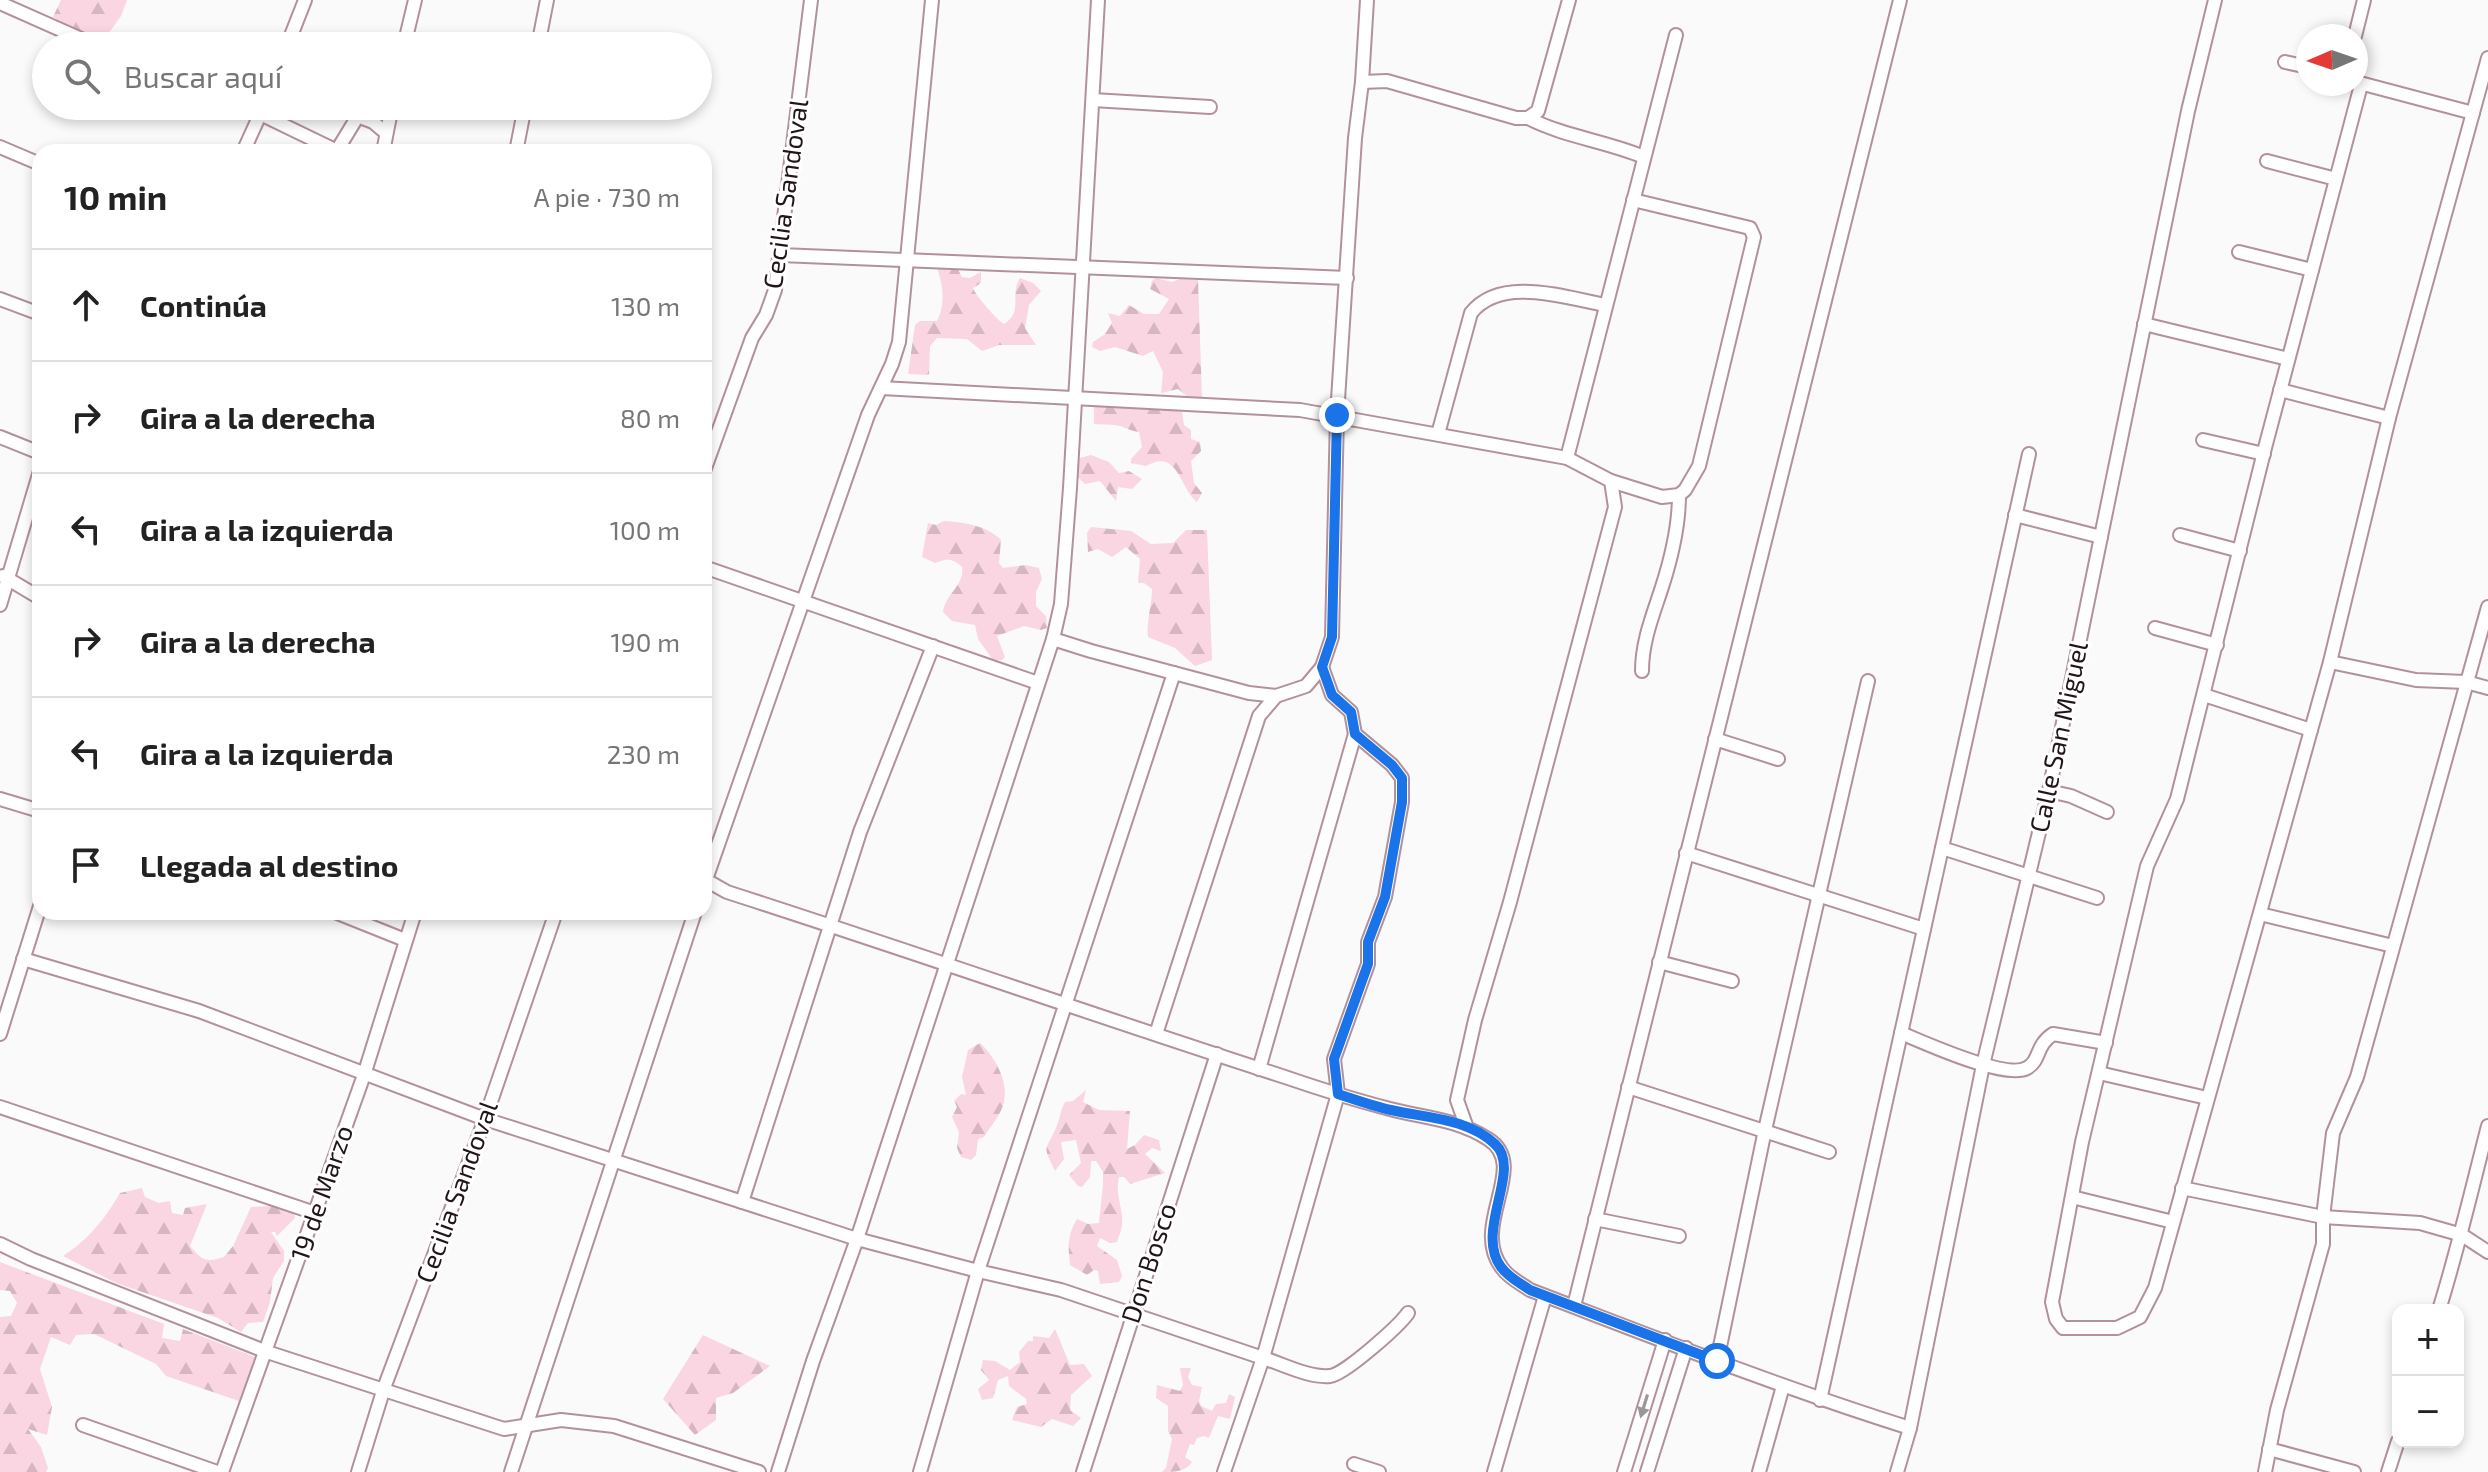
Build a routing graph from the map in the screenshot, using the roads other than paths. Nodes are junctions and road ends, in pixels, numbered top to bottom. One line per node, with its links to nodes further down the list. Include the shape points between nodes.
1 (305, 0): 15 (street)
2 (415, 0): 16 (street)
3 (547, 0): 17 (street)
4 (811, 0): 48 (street, Cecilia Sandoval)
5 (932, 0): 49 (street)
6 (1098, 0): 25 (street)
7 (1367, 0): 22 (street)
8 (1569, 0): 28 (street, via 1538,111)
9 (1900, 0): 102 (street)
10 (2215, 0): 56 (street, Calle San Miguel)
11 (2364, 0): 13 (street)
12 (0, 2): 14 (street)
13 (2358, 24)
14 (66, 32)
15 (292, 32)
16 (407, 32)
17 (541, 32)
18 (1676, 35): 42 (street)
19 (2488, 58): 27 (street)
20 (2285, 62): 21 (street)
21 (2296, 64)
22 (1362, 82): 28 (street, via 1387,81); 52 (street)
23 (2368, 87): 27 (street)
24 (2355, 96): 45 (street)
25 (1093, 100): 26 (street); 50 (street)
26 (1210, 107)
27 (2473, 113): 62 (street)
28 (1528, 118): 42 (street, via 1553,131)
29 (257, 120): 36 (street)
30 (282, 120): 37 (street)
31 (356, 120): 38 (street)
32 (371, 120): 35 (street)
33 (389, 120): 35 (street)
34 (522, 120): 40 (street)
35 (386, 133): 39 (street)
36 (247, 144)
37 (324, 144)
38 (341, 144)
39 (384, 144)
40 (518, 144)
41 (0, 147): 43 (street)
42 (1644, 157): 46 (street)
43 (32, 161)
44 (2267, 161): 45 (street)
45 (2336, 179): 51 (street)
46 (1633, 200): 54 (street); 74 (street, via 1750,228 1754,237 1699,466)
47 (2239, 252): 51 (street)
48 (780, 255): 49 (street); 66 (street, Cecilia Sandoval, via 775,290)
49 (907, 261): 50 (street); 58 (street, via 899,342)
50 (1082, 268): 52 (street); 60 (street)
51 (2312, 270): 57 (street)
52 (1347, 278): 61 (street)
53 (0, 299): 55 (street)
54 (1606, 305): 63 (street, via 1521,292 1478,304 1471,313); 70 (street)
55 (32, 311)
56 (2144, 324): 57 (street); 78 (street, Calle San Miguel)
57 (2288, 359): 59 (street)
58 (881, 388): 60 (street); 83 (street)
59 (2280, 390): 62 (street); 69 (street)
60 (1074, 398): 61 (street); 87 (street, via 1062,590)
61 (1337, 415): 63 (street); 91 (street, via 1332,637)
62 (2389, 418): 90 (street)
63 (1438, 434): 70 (street)
64 (0, 437): 67 (street)
65 (2203, 440): 69 (street)
66 (712, 449)
67 (32, 450)
68 (2029, 454): 76 (street)
69 (2264, 454): 79 (street)
70 (1567, 458): 71 (street)
71 (1611, 481): 72 (street); 75 (street)
72 (1633, 490): 74 (street); 75 (street)
73 (32, 494): 81 (street)
74 (1679, 495): 92 (street, via 1672,555 1648,625)
75 (1615, 507): 143 (street)
76 (2015, 515): 78 (street); 108 (street)
77 (2180, 535): 79 (street)
78 (2101, 537): 104 (street, Calle San Miguel)
79 (2240, 551): 88 (street)
80 (712, 570): 83 (street)
81 (4, 576): 82 (street); 84 (street)
82 (32, 593)
83 (803, 600): 89 (street); 110 (street)
84 (0, 605)
85 (2488, 607): 95 (street)
86 (2155, 628): 88 (street)
87 (1053, 639): 93 (street); 96 (street)
88 (2217, 645): 98 (street)
89 (933, 646): 96 (street); 121 (street)
90 (2330, 662): 95 (street, via 2416,680); 100 (street)
91 (1322, 667): 99 (street, via 1306,686); 101 (street, via 1332,695 1351,712)
92 (1642, 671)
93 (1174, 673): 99 (street); 130 (street)
94 (1868, 681): 113 (street)
95 (2466, 682): 97 (street); 124 (street)
96 (1038, 683): 127 (street)
97 (2488, 688)
98 (2204, 695): 100 (street); 134 (street, via 2177,799 2147,866)
99 (1276, 696): 133 (street, via 1259,716)
100 (2311, 730): 115 (street)
101 (1355, 734): 137 (street); 141 (street, via 1402,778 1402,802 1385,897 1368,942 1368,964 1334,1059)
102 (1715, 739): 103 (street); 109 (street)
103 (1778, 759)
104 (2049, 791): 107 (street); 111 (street, Calle San Miguel)
105 (0, 799): 106 (street)
106 (32, 809)
107 (2107, 812)
108 (1942, 848): 111 (street); 122 (street)
109 (1686, 853): 113 (street); 126 (street)
110 (712, 861)
111 (2028, 876): 114 (street); 136 (street, Calle San Miguel)
112 (712, 884): 121 (street)
113 (1819, 896): 122 (street); 149 (street)
114 (2097, 898)
115 (2260, 914): 124 (street); 142 (street)
116 (36, 920): 125 (street)
117 (355, 920): 123 (street)
118 (412, 920): 123 (street, 19 de Marzo)
119 (553, 920): 146 (street, Cecilia Sandoval)
120 (692, 920): 151 (street)
121 (829, 925): 127 (street); 154 (street)
122 (1924, 929): 131 (street)
123 (405, 940): 139 (street, 19 de Marzo)
124 (2393, 946): 156 (street, via 2357,1077 2333,1133)
125 (23, 959): 129 (street); 139 (street, via 199,1011)
126 (1659, 962): 128 (street); 140 (street)
127 (946, 963): 130 (street); 161 (street)
128 (1732, 981)
129 (5, 1000): 132 (street)
130 (1064, 1003): 133 (street); 164 (street)
131 (1901, 1033): 136 (street); 177 (street)
132 (0, 1034)
133 (1156, 1034): 135 (street)
134 (2106, 1043): 136 (street, via 2053,1034 2042,1041 2034,1064 2023,1071); 138 (street)
135 (1217, 1054): 137 (street); 168 (street, Don Bosco)
136 (1983, 1065): 180 (street, Calle San Miguel)
137 (1259, 1069): 141 (street)
138 (2099, 1073): 142 (street); 153 (street)
139 (364, 1075): 146 (street); 155 (street, 19 de Marzo)
140 (1628, 1087): 149 (street); 157 (street)
141 (1338, 1094): 145 (street); 173 (street)
142 (2207, 1098): 152 (street)
143 (1457, 1100): 145 (street); 148 (street)
144 (0, 1107): 155 (street)
145 (1429, 1116): 148 (street)
146 (485, 1119): 151 (street); 176 (street, Cecilia Sandoval)
147 (2488, 1126): 159 (street)
148 (1467, 1128): 165 (street, via 1498,1146 1505,1162 1491,1233 1500,1267)
149 (1765, 1130): 150 (street); 174 (street)
150 (1829, 1152)
151 (612, 1159): 154 (street); 179 (street)
152 (2182, 1188): 156 (street); 158 (street)
153 (2072, 1197): 158 (street); 158 (street, via 2052,1302 2063,1328 2117,1328 2140,1317 2155,1288)
154 (742, 1202): 161 (street)
155 (315, 1213): 172 (street, 19 de Marzo)
156 (2323, 1217): 159 (street, via 2420,1223); 182 (street, via 2323,1244)
157 (1595, 1219): 160 (street); 167 (street)
158 (2173, 1222)
159 (2462, 1235): 163 (street); 166 (street)
160 (1679, 1236)
161 (857, 1239): 164 (street); 188 (street)
162 (0, 1244): 172 (street)
163 (2488, 1252)
164 (978, 1271): 168 (street); 189 (street)
165 (1545, 1296): 167 (street); 193 (street)
166 (2441, 1304)
167 (1574, 1306): 170 (street)
168 (1133, 1312): 173 (street); 190 (street, Don Bosco)
169 (1408, 1313): 173 (street, via 1334,1376)
170 (1665, 1340): 171 (street); 194 (street, one-way to 194)
171 (1686, 1348): 174 (street); 195 (street)
172 (267, 1352): 176 (street); 184 (street, 19 de Marzo)
173 (1263, 1358): 191 (street)
174 (1717, 1361): 175 (street)
175 (1783, 1386): 177 (street); 196 (street)
176 (384, 1388): 179 (street, via 504,1429); 185 (street, Cecilia Sandoval)
177 (1820, 1400): 180 (street)
178 (83, 1425): 184 (street)
179 (526, 1426): 186 (street); 187 (street, via 561,1420 614,1426)
180 (1910, 1428): 197 (street, Calle San Miguel)
181 (2396, 1448): 200 (street)
182 (2269, 1449): 198 (street); 199 (street)
183 (1354, 1464): 192 (street)
184 (220, 1472)
185 (358, 1472)
186 (511, 1472)
187 (759, 1472)
188 (778, 1472)
189 (920, 1472)
190 (1083, 1472)
191 (1224, 1472)
192 (1379, 1472)
193 (1494, 1472)
194 (1624, 1472)
195 (1647, 1472)
196 (1759, 1472)
197 (1897, 1472)
198 (2265, 1472)
199 (2354, 1472)
200 (2388, 1472)

